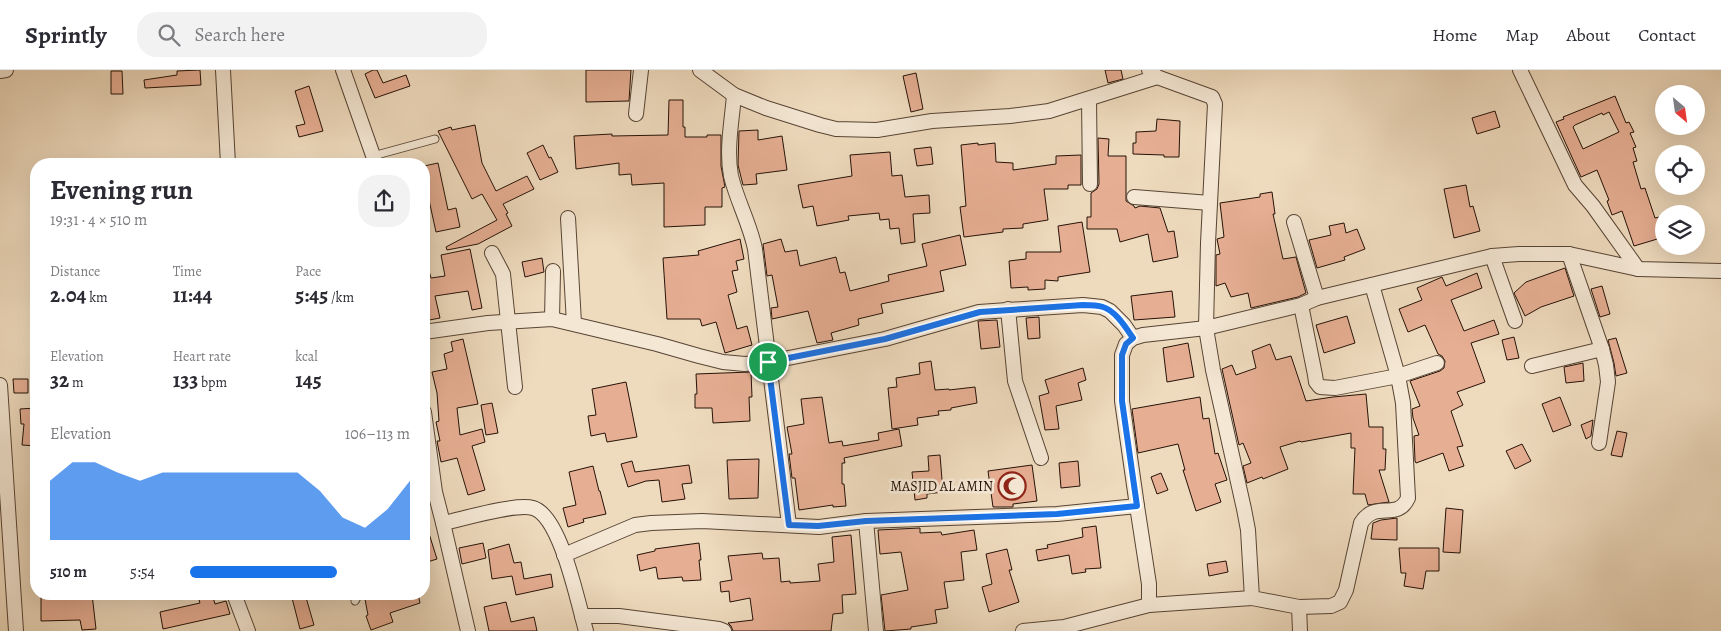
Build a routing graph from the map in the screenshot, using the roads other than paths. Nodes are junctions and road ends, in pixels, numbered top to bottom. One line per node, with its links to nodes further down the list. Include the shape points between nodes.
1 (6, 70): 7 (street)
2 (223, 70): 13 (street)
3 (343, 70): 14 (street)
4 (641, 70): 11 (street)
5 (700, 70): 9 (street)
6 (1520, 70): 24 (street, via 1574,185)
7 (0, 71)
8 (1153, 73): 10 (street); 18 (street, via 1212,97 1215,104)
9 (734, 95): 10 (street, via 820,126 877,130 932,121 1049,111); 39 (street, via 730,163 755,249)
10 (1089, 99): 16 (street)
11 (636, 114)
12 (435, 138): 15 (lane)
13 (228, 158)
14 (373, 158)
15 (380, 158)
16 (1090, 184)
17 (1134, 197): 18 (street)
18 (1210, 204): 35 (street)
19 (568, 218): 34 (street)
20 (1294, 222): 28 (street)
21 (492, 253): 33 (street, via 503,274)
22 (1568, 254): 23 (street); 24 (street); 38 (street)
23 (1492, 256): 27 (street); 32 (street)
24 (1638, 269): 25 (street)
25 (1721, 270)
26 (553, 271): 31 (street)
27 (1372, 285): 28 (street); 42 (street)
28 (1317, 298): 29 (street)
29 (1301, 304): 35 (street); 42 (street, via 1314,375 1320,387 1335,388)
30 (1008, 309): 37 (street, via 1102,307 1110,311); 39 (street, via 980,312 885,339); 46 (street, via 1015,381)
31 (552, 319): 33 (street); 34 (street)
32 (1516, 321)
33 (507, 322): 36 (street); 44 (street)
34 (574, 323): 39 (street, via 722,362)
35 (1206, 328): 37 (street); 53 (street, via 1248,530)
36 (430, 331)
37 (1133, 338): 48 (street, via 1126,344 1122,355 1122,401)
38 (1602, 349): 41 (street); 45 (street, via 1608,382)
39 (768, 362): 51 (street)
40 (1437, 363): 42 (street)
41 (1532, 366)
42 (1398, 376): 56 (street, via 1403,403 1408,498 1398,509 1366,515 1340,602 1331,606)
43 (0, 385): 58 (street)
44 (515, 387)
45 (1599, 443)
46 (1040, 458)
47 (430, 494): 50 (street)
48 (1137, 506): 49 (street, via 1057,514); 55 (street, via 1149,584)
49 (866, 521): 51 (street, via 818,526); 63 (street)
50 (443, 523): 52 (street, via 517,507 532,508 549,521); 60 (street)
51 (789, 525): 52 (street, via 702,521 643,524)
52 (564, 554): 57 (street)
53 (1252, 598): 55 (street); 56 (street)
54 (236, 600): 59 (street)
55 (1149, 605): 64 (street, via 1064,627)
56 (1299, 607): 65 (street)
57 (582, 616): 61 (street); 62 (street, via 619,616)
58 (16, 631)
59 (248, 631)
60 (468, 631)
61 (586, 631)
62 (724, 631)
63 (876, 631)
64 (1023, 631)
65 (1300, 631)

